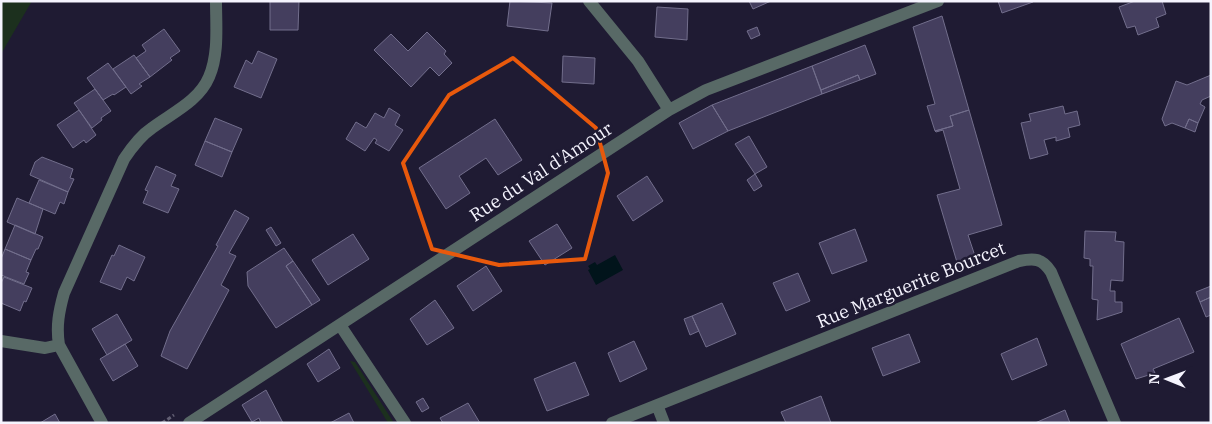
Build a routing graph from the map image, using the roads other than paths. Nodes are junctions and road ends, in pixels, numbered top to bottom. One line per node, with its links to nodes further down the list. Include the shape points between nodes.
1 (216, 1): 7 (street, via 217,36 209,78 198,94 151,128 124,158 64,293 57,331)
2 (590, 1): 4 (street, via 638,60)
3 (938, 1): 4 (street, Rue du Val d'Amour, via 706,90)
4 (669, 110): 5 (street, Rue du Val d'Amour)
5 (340, 325): 10 (street, Rue du Val d'Amour); 11 (street)
6 (1, 342): 7 (street, via 45,348)
7 (59, 345): 9 (street)
8 (657, 406): 12 (street, Rue Marguerite Bourcet); 13 (street); 14 (street, Rue Marguerite Bourcet, via 1018,261 1038,260 1051,272)
9 (102, 423)
10 (189, 423)
11 (406, 423)
12 (612, 423)
13 (664, 423)
14 (1115, 423)

